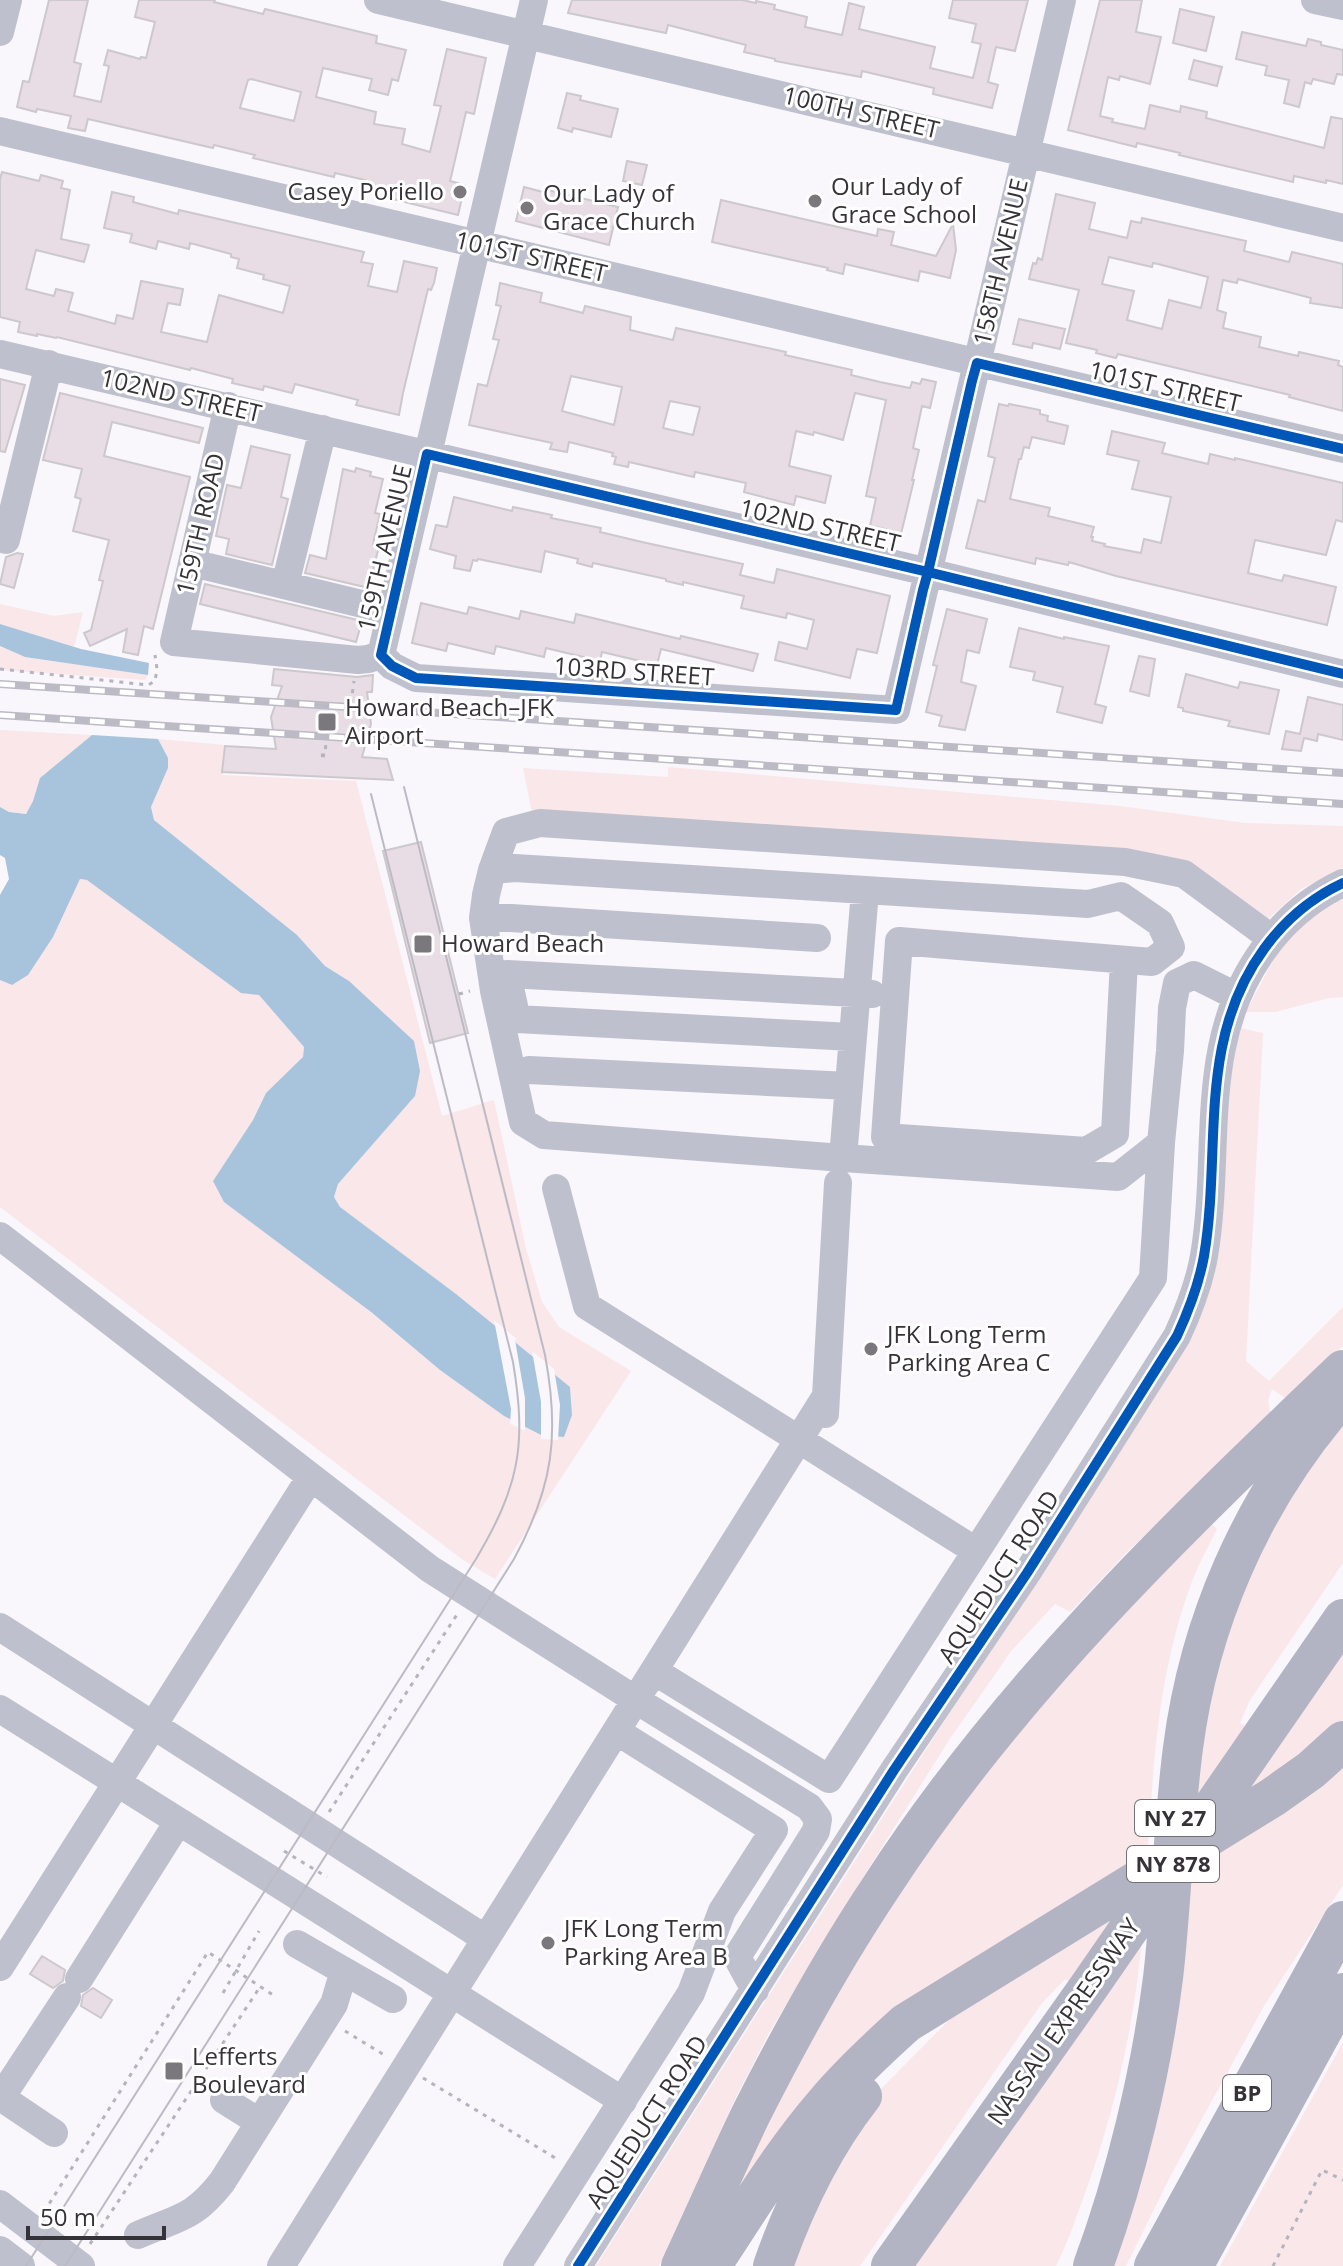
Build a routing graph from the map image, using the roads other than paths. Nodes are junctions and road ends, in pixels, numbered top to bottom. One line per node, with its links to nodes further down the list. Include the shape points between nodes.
1 (8, 0): 7 (street)
2 (378, 0): 8 (street, 100TH STREET)
3 (534, 0): 8 (street, 159TH AVENUE)
4 (1062, 0): 10 (street, 158TH AVENUE)
5 (1315, 0): 6 (street)
6 (1343, 6)
7 (0, 32)
8 (526, 35): 10 (street, 100TH STREET); 12 (street, 159TH AVENUE)
9 (0, 131): 12 (street, 101ST STREET)
10 (1026, 152): 11 (street, 100TH STREET); 14 (street, 158TH AVENUE)
11 (1343, 228)
12 (477, 244): 14 (street, 101ST STREET); 19 (street, 159TH AVENUE)
13 (0, 354): 15 (street, 102ND STREET)
14 (977, 363): 18 (street, 101ST STREET); 22 (street, 158TH AVENUE)
15 (49, 364): 16 (street, 102ND STREET); 20 (street)
16 (228, 406): 17 (street, 102ND STREET); 21 (street, 159TH ROAD)
17 (323, 429): 19 (street, 102ND STREET); 23 (street)
18 (1343, 449)
19 (427, 454): 22 (street, 102ND STREET); 24 (street, 159TH AVENUE)
20 (6, 540)
21 (192, 563): 23 (street); 25 (street, 159TH ROAD, via 165,648 358,660)
22 (928, 572): 26 (street, 102ND STREET); 27 (street, 158TH AVENUE)
23 (285, 585): 24 (street)
24 (391, 611): 25 (street, 159TH AVENUE)
25 (382, 652): 27 (street, 103RD STREET, via 392,666 416,678)
26 (1343, 674)
27 (896, 710)
28 (1125, 862): 29 (street, via 540,823 506,832); 32 (street); 35 (street, via 1184,874)
29 (492, 870): 31 (street); 33 (street)
30 (1343, 883): 35 (street, AQUEDUCT ROAD, via 1307,904)
31 (865, 891): 32 (street, via 1088,904); 39 (street)
32 (1121, 896): 36 (street, via 1160,923 1171,947)
33 (483, 918): 34 (street); 46 (street, via 516,1099 523,1122)
34 (817, 938)
35 (1271, 938): 41 (street, AQUEDUCT ROAD)
36 (1166, 951): 37 (street, via 1152,962); 38 (street)
37 (1124, 961): 40 (street, via 899,941); 40 (street, via 1115,1134 1086,1151 885,1137)
38 (1184, 980): 41 (street, via 1194,975); 47 (street, via 1177,983 1172,1008)
39 (856, 993): 40 (street); 42 (street, via 507,974); 43 (street)
40 (895, 996)
41 (1236, 996): 72 (street, AQUEDUCT ROAD, via 1217,1077 1204,1252 1186,1318)
42 (517, 1019): 43 (street); 44 (street)
43 (852, 1037): 45 (street)
44 (529, 1070): 45 (street); 46 (street)
45 (849, 1086): 48 (street)
46 (544, 1135): 48 (street)
47 (1161, 1143): 48 (street, via 1118,1177); 55 (street, via 1153,1278)
48 (841, 1171): 53 (street, via 826,1396)
49 (556, 1188): 53 (street, via 587,1306)
50 (0, 1236): 54 (street)
51 (1343, 1370): 90 (highway, via 1101,1609 1024,1695 939,1804 880,1887 796,2028)
52 (1343, 1396): 94 (highway, NY 27, via 1263,1507 1227,1580 1205,1646 1183,1745 1157,2021 1122,2175)
53 (810, 1446): 55 (street); 58 (street)
54 (310, 1478): 59 (street, via 430,1569); 61 (street)
55 (976, 1551): 58 (street, via 829,1779)
56 (1343, 1619): 93 (highway, NASSAU EXPRESSWAY / NY 878)
57 (0, 1627): 61 (street)
58 (654, 1671): 59 (street)
59 (636, 1700): 62 (street); 72 (street, via 809,1807 818,1819 816,1831 737,1957)
60 (0, 1709): 64 (street)
61 (153, 1725): 64 (street); 67 (street)
62 (616, 1731): 67 (street); 78 (street, via 774,1830 722,1911 691,1993)
63 (1343, 1741): 71 (highway, via 1273,1797)
64 (117, 1783): 65 (street); 69 (street)
65 (178, 1822): 74 (street); 76 (street)
66 (1343, 1921): 95 (highway, BP)
67 (486, 1939): 74 (street)
68 (297, 1944): 70 (street)
69 (0, 1967)
70 (344, 1971): 75 (street); 80 (street, via 334,2004)
71 (988, 1974): 91 (highway, via 906,2023 856,2070 791,2147); 92 (highway, via 914,2037 857,2103 810,2178)
72 (755, 1990): 89 (street, AQUEDUCT ROAD)
73 (1343, 1993): 79 (highway, BP)
74 (452, 1994): 78 (street); 87 (street)
75 (393, 1999)
76 (1, 2098): 81 (street)
77 (224, 2100): 80 (street)
78 (623, 2101): 88 (street)
79 (1281, 2104): 96 (highway, BP); 97 (highway)
80 (259, 2122): 83 (street, via 207,2200 190,2214)
81 (54, 2133)
82 (1, 2206): 85 (street)
83 (138, 2235)
84 (0, 2250): 86 (street)
85 (84, 2257)
86 (21, 2266)
87 (281, 2266)
88 (517, 2266)
89 (578, 2266)
90 (681, 2266)
91 (711, 2266)
92 (773, 2266)
93 (891, 2266)
94 (1093, 2266)
95 (1154, 2266)
96 (1193, 2266)
97 (1211, 2266)

